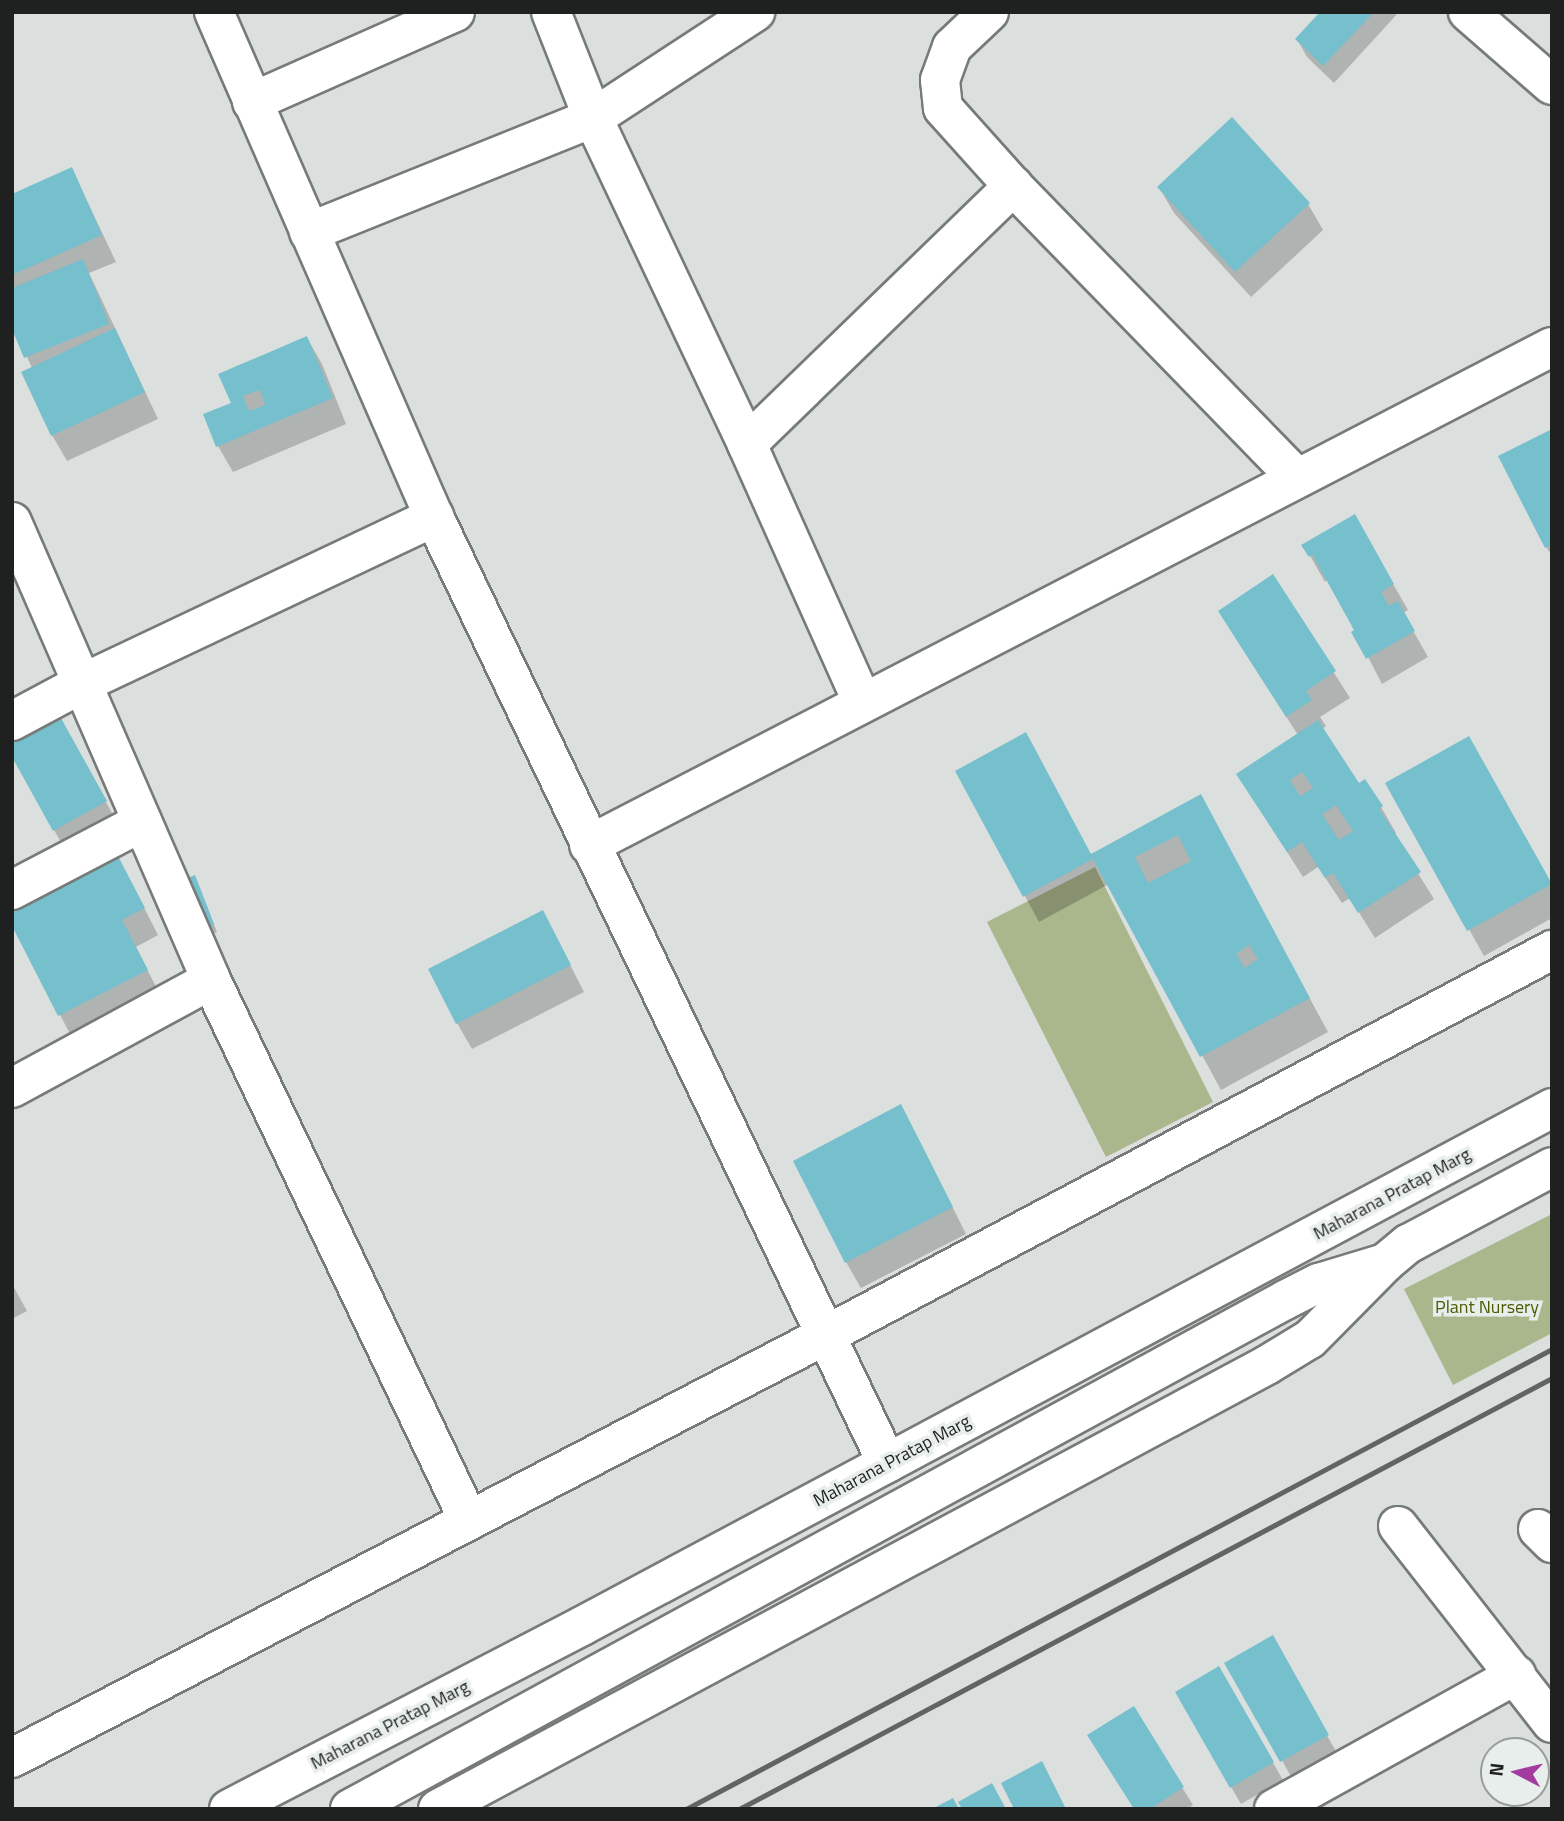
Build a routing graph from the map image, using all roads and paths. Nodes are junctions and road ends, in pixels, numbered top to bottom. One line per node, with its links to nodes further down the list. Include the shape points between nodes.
1 (214, 12): 8 (street)
2 (455, 12): 8 (street)
3 (551, 12): 9 (street)
4 (755, 12): 9 (street)
5 (989, 12): 10 (street, via 953,47 940,80 943,108)
6 (1468, 12): 7 (street)
7 (1552, 85)
8 (252, 102): 11 (street)
9 (593, 118): 11 (street); 13 (street)
10 (1013, 186): 13 (street); 14 (street)
11 (309, 232): 15 (street)
12 (1552, 347): 14 (street)
13 (747, 444): 18 (street)
14 (1297, 478): 18 (street)
15 (434, 517): 17 (street); 21 (street)
16 (12, 522): 17 (street)
17 (81, 684): 19 (street); 20 (street)
18 (862, 701): 21 (street)
19 (12, 721)
20 (142, 822): 22 (street); 24 (street)
21 (589, 845): 29 (street)
22 (12, 890)
23 (1552, 950): 29 (street)
24 (211, 980): 25 (street); 31 (street)
25 (12, 1088)
26 (1552, 1108): 30 (street, Maharana Pratap Marg)
27 (1552, 1167): 28 (street, via 1408,1244)
28 (1385, 1263): 37 (street, via 1330,1279 1285,1300); 38 (street, via 1310,1339 1267,1365)
29 (828, 1334): 30 (street); 31 (street)
30 (887, 1464): 36 (street, Maharana Pratap Marg)
31 (469, 1521): 35 (street)
32 (1398, 1526): 33 (street)
33 (1516, 1675): 34 (street); 39 (street)
34 (1552, 1723)
35 (12, 1758)
36 (229, 1809)
37 (350, 1809)
38 (438, 1809)
39 (1274, 1809)

